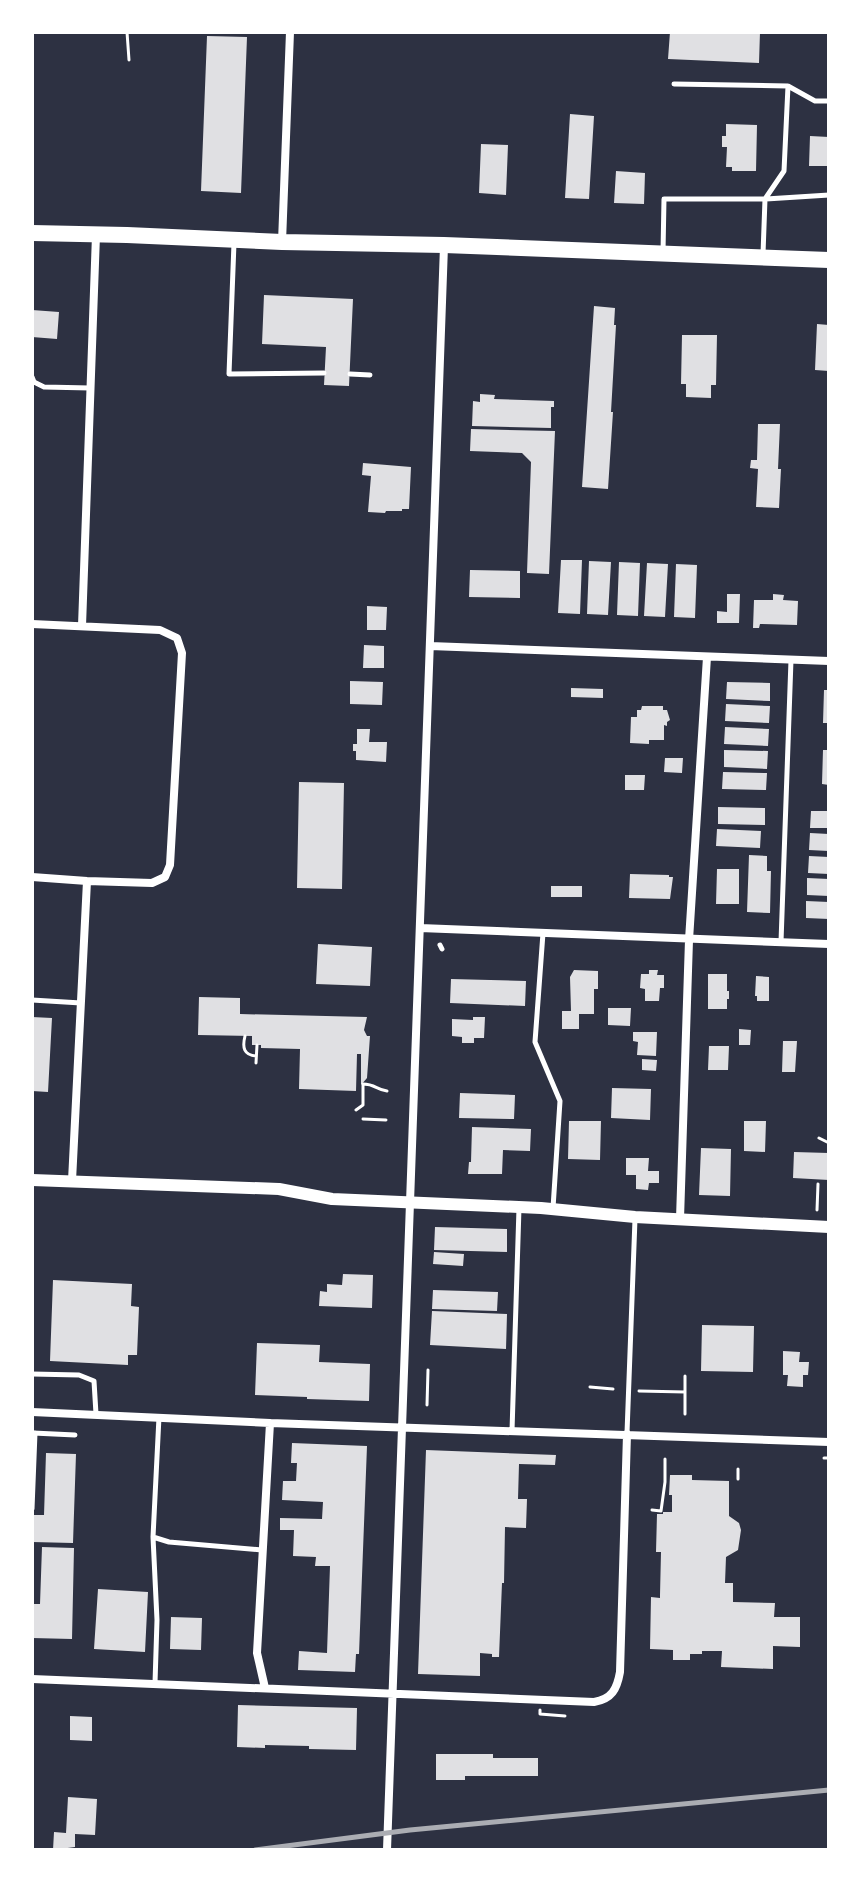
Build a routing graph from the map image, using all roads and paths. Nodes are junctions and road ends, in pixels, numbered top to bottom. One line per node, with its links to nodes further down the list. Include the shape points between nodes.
1 (127, 32): 3 (path)
2 (290, 32): 12 (street)
3 (129, 60)
4 (674, 84): 5 (lane)
5 (788, 86): 6 (lane, via 815,101); 8 (lane, via 784,171)
6 (829, 101)
7 (829, 195): 8 (lane)
8 (765, 199): 14 (lane, via 664,199); 15 (lane)
9 (32, 233): 10 (main road)
10 (96, 234): 11 (main road); 21 (street)
11 (234, 240): 12 (main road); 17 (lane, via 229,374)
12 (282, 242): 13 (main road)
13 (444, 245): 14 (main road); 24 (street)
14 (663, 253): 15 (main road)
15 (763, 258): 16 (main road)
16 (829, 260)
17 (324, 373)
18 (350, 374): 19 (lane)
19 (370, 375)
20 (33, 380): 21 (lane, via 44,387)
21 (90, 388): 23 (street)
22 (32, 624): 23 (street)
23 (82, 626): 29 (street, via 160,630 177,638 182,653 170,865 165,877 152,883)
24 (430, 646): 25 (street); 30 (street)
25 (707, 657): 26 (street); 32 (street)
26 (791, 660): 27 (street); 33 (lane)
27 (829, 661)
28 (32, 877): 29 (street)
29 (87, 881): 36 (street)
30 (420, 928): 31 (street); 50 (street)
31 (543, 933): 32 (street); 52 (lane, via 535,1042 560,1101)
32 (689, 940): 33 (street); 55 (street)
33 (781, 943): 34 (street)
34 (829, 944)
35 (32, 1000): 36 (lane)
36 (81, 1003): 48 (street)
37 (245, 1036): 39 (path, via 245,1051)
38 (257, 1045): 39 (path)
39 (256, 1056): 40 (path)
40 (256, 1063)
41 (387, 1091): 42 (path, via 363,1084 363,1105)
42 (356, 1110)
43 (363, 1119): 44 (path)
44 (386, 1120)
45 (819, 1138): 46 (path)
46 (829, 1143)
47 (32, 1180): 48 (street)
48 (72, 1181): 50 (street, via 279,1189 332,1199)
49 (818, 1184): 53 (path)
50 (410, 1202): 51 (street); 70 (street)
51 (519, 1208): 52 (street); 71 (lane)
52 (553, 1209): 54 (street)
53 (817, 1210)
54 (635, 1217): 55 (street); 73 (lane)
55 (680, 1219): 56 (street)
56 (829, 1227)
57 (428, 1370): 64 (path)
58 (32, 1374): 66 (lane, via 79,1375 94,1381)
59 (685, 1376): 63 (path)
60 (590, 1387): 61 (path)
61 (613, 1389)
62 (639, 1391): 63 (path)
63 (685, 1392): 67 (path)
64 (427, 1405)
65 (32, 1412): 66 (street)
66 (96, 1414): 68 (street)
67 (685, 1414)
68 (159, 1417): 69 (street); 83 (lane)
69 (270, 1423): 70 (street); 84 (street)
70 (402, 1427): 71 (street); 88 (street)
71 (512, 1431): 73 (street)
72 (33, 1433): 74 (lane); 79 (lane)
73 (627, 1434): 75 (street); 88 (street, via 619,1678 610,1697 594,1702)
74 (75, 1435)
75 (829, 1442)
76 (665, 1459): 81 (path)
77 (738, 1469): 78 (path)
78 (738, 1479)
79 (32, 1509)
80 (652, 1510): 81 (path)
81 (661, 1511): 82 (path)
82 (668, 1511)
83 (153, 1537): 84 (lane); 86 (lane)
84 (263, 1550): 87 (street, via 257,1653)
85 (32, 1679): 86 (street)
86 (155, 1684): 87 (street)
87 (265, 1688): 88 (street)
88 (392, 1694): 91 (street)
89 (540, 1710): 90 (path)
90 (565, 1716)
91 (387, 1850)

